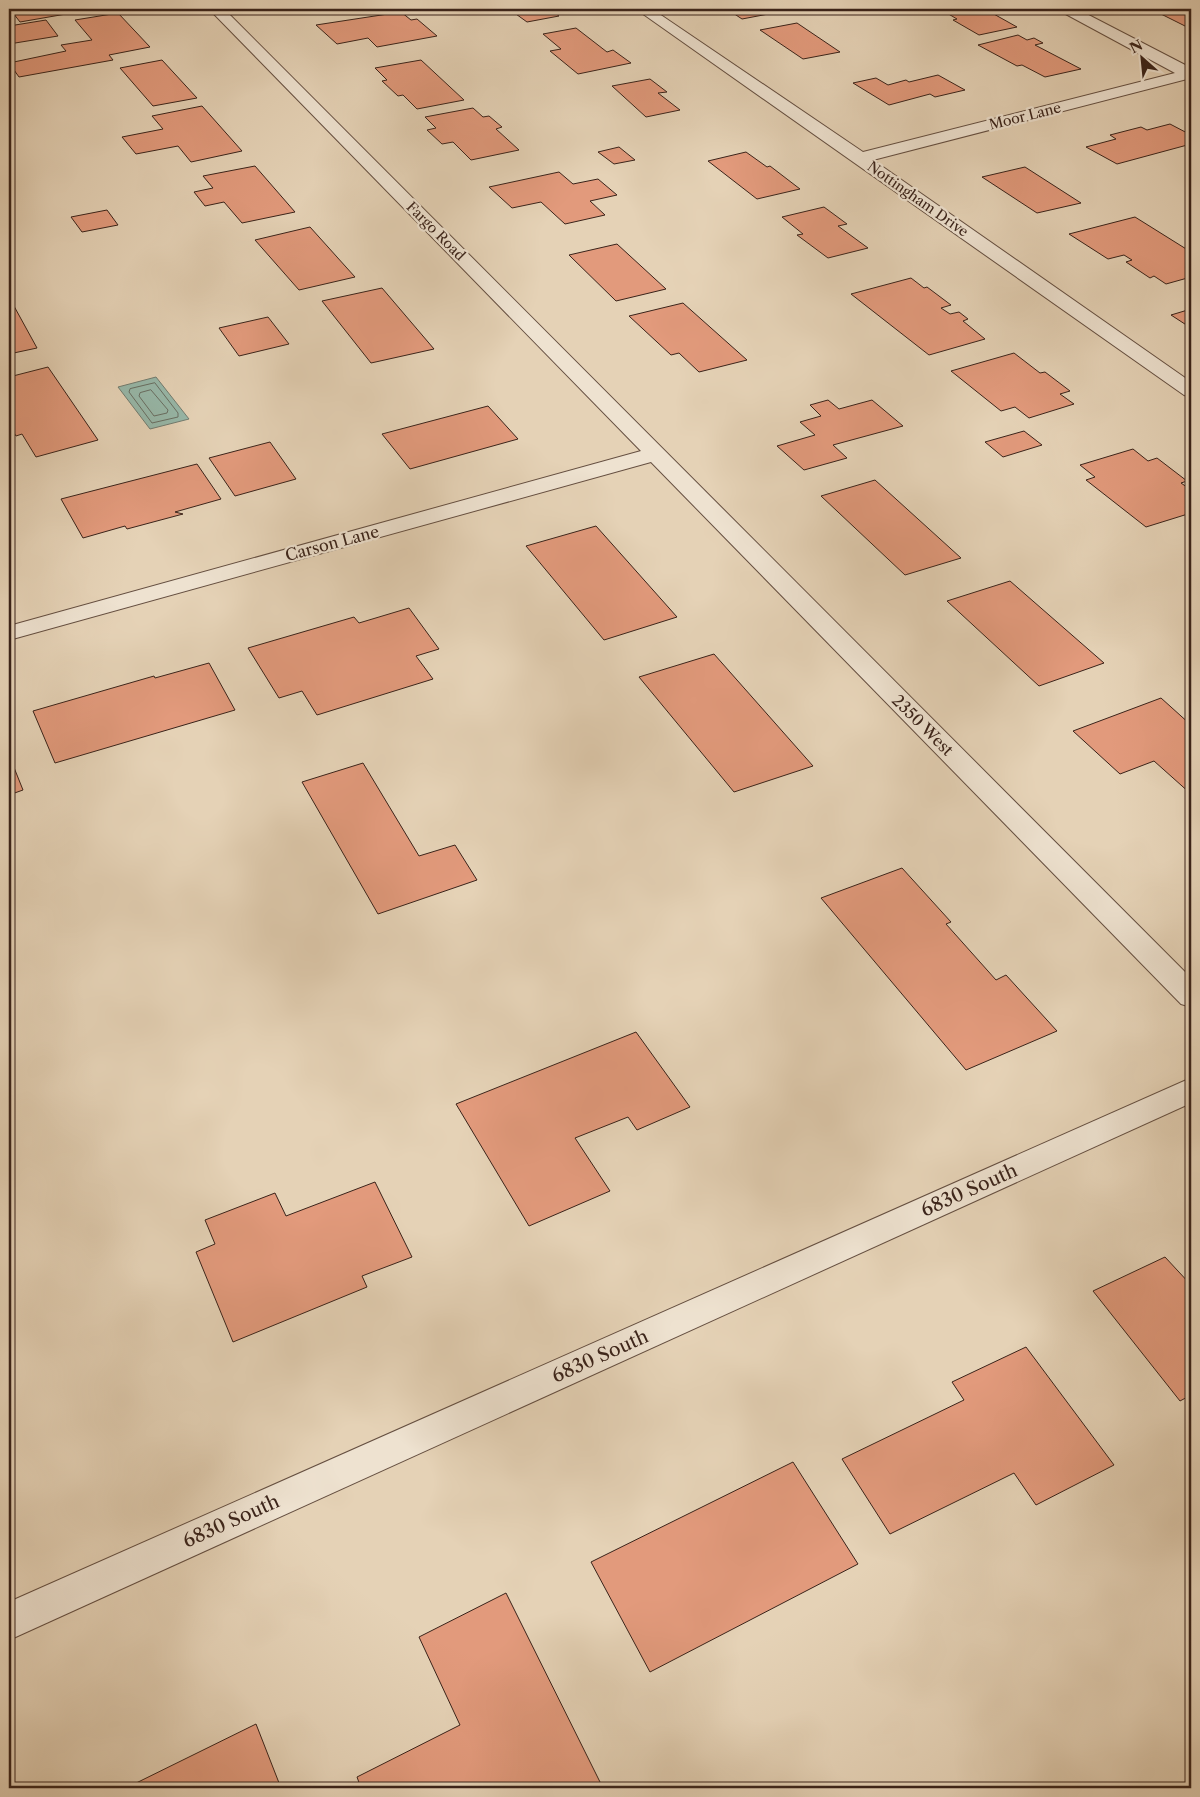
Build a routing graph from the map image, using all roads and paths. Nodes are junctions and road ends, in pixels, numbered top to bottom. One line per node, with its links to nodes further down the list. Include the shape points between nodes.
1 (216, 9): 7 (street, Fargo Road)
2 (643, 9): 5 (street, Nottingham Drive)
3 (1067, 9): 4 (street)
4 (1190, 74): 5 (street, Moor Lane)
5 (860, 158): 6 (street, Nottingham Drive)
6 (1191, 391)
7 (655, 454): 8 (street, Carson Lane); 9 (street, 2350 West)
8 (9, 633)
9 (1191, 996)
10 (1191, 1090): 11 (street, 6830 South)
11 (9, 1621)

